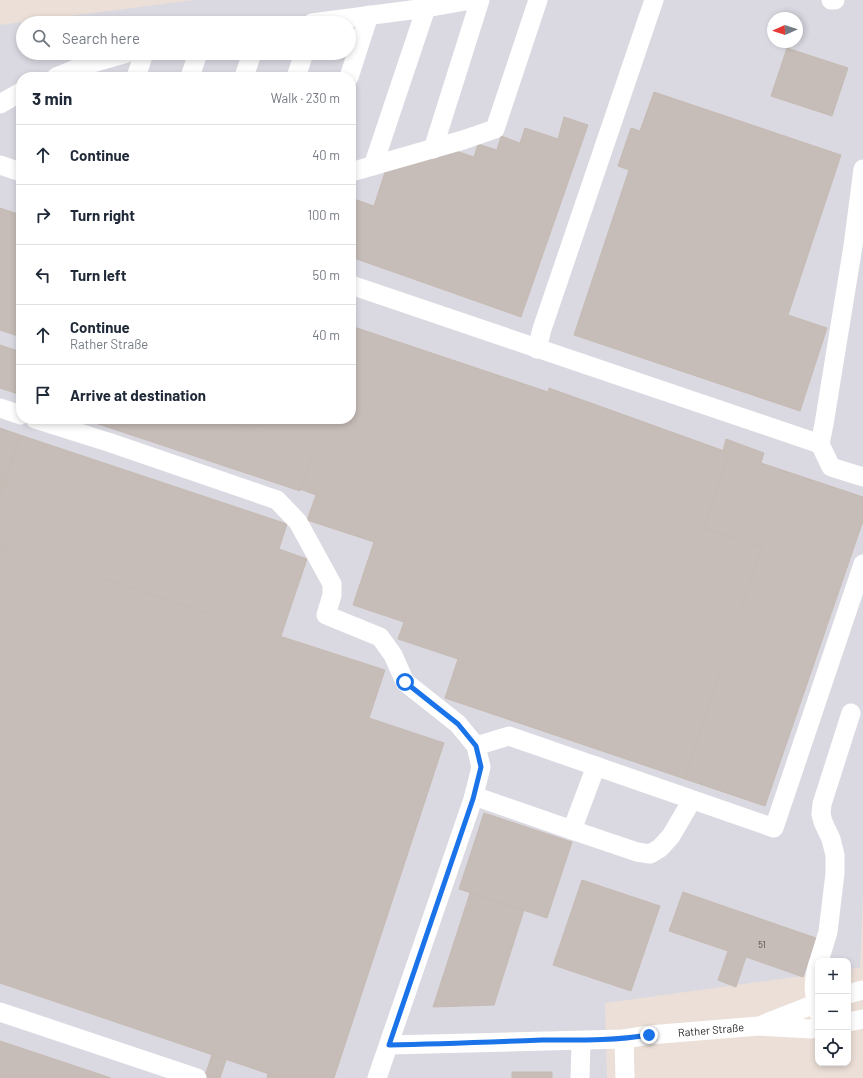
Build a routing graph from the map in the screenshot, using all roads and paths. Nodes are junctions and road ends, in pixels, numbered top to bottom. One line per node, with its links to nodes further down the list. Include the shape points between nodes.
1 (471, 0): 7 (street)
2 (480, 0): 25 (street)
3 (538, 0): 25 (street, via 495,129)
4 (654, 0): 32 (street)
5 (831, 0): 6 (street)
6 (835, 0)
7 (426, 8): 8 (street); 27 (street)
8 (369, 15): 9 (street); 10 (street)
9 (356, 17)
10 (356, 55)
11 (110, 60): 17 (street)
12 (142, 60): 18 (street)
13 (196, 60): 19 (street)
14 (250, 60): 20 (street)
15 (302, 60): 21 (street)
16 (354, 60): 22 (street)
17 (83, 71)
18 (138, 72)
19 (192, 72)
20 (246, 72)
21 (298, 72)
22 (351, 72)
23 (16, 95): 24 (street)
24 (0, 104)
25 (433, 149): 27 (street)
26 (0, 165): 29 (street)
27 (373, 166): 30 (street)
28 (863, 169): 36 (street)
29 (16, 170)
30 (356, 171)
31 (356, 287): 32 (street)
32 (537, 349): 36 (street)
33 (0, 408): 34 (street)
34 (16, 413)
35 (51, 424): 40 (street, via 277,500 298,522 332,584 332,595 326,615 380,637 393,654 405,682 458,724)
36 (820, 444): 37 (street, via 831,467)
37 (863, 476)
38 (863, 564): 43 (street, via 774,828)
39 (851, 713): 45 (street, via 822,804 823,822 835,855 835,873 828,932)
40 (476, 746): 41 (street, via 509,736); 42 (street, via 481,767)
41 (596, 766): 43 (street); 44 (street)
42 (474, 796): 44 (street); 58 (street)
43 (692, 800): 44 (street, via 671,836 650,854 636,852)
44 (572, 830)
45 (820, 958)
46 (815, 975): 49 (street)
47 (863, 990): 48 (street)
48 (851, 993)
49 (815, 999)
50 (815, 1007): 54 (street, Rather Straße, via 807,1006)
51 (0, 1012): 59 (street)
52 (863, 1019): 53 (street)
53 (851, 1021)
54 (759, 1026): 55 (street, Rather Straße); 56 (street, Rather Straße)
55 (815, 1028)
56 (624, 1039): 57 (street, Rather Straße); 62 (street)
57 (581, 1041): 58 (street, Rather Straße); 61 (street)
58 (389, 1045): 60 (street)
59 (197, 1078)
60 (376, 1078)
61 (580, 1078)
62 (625, 1078)

